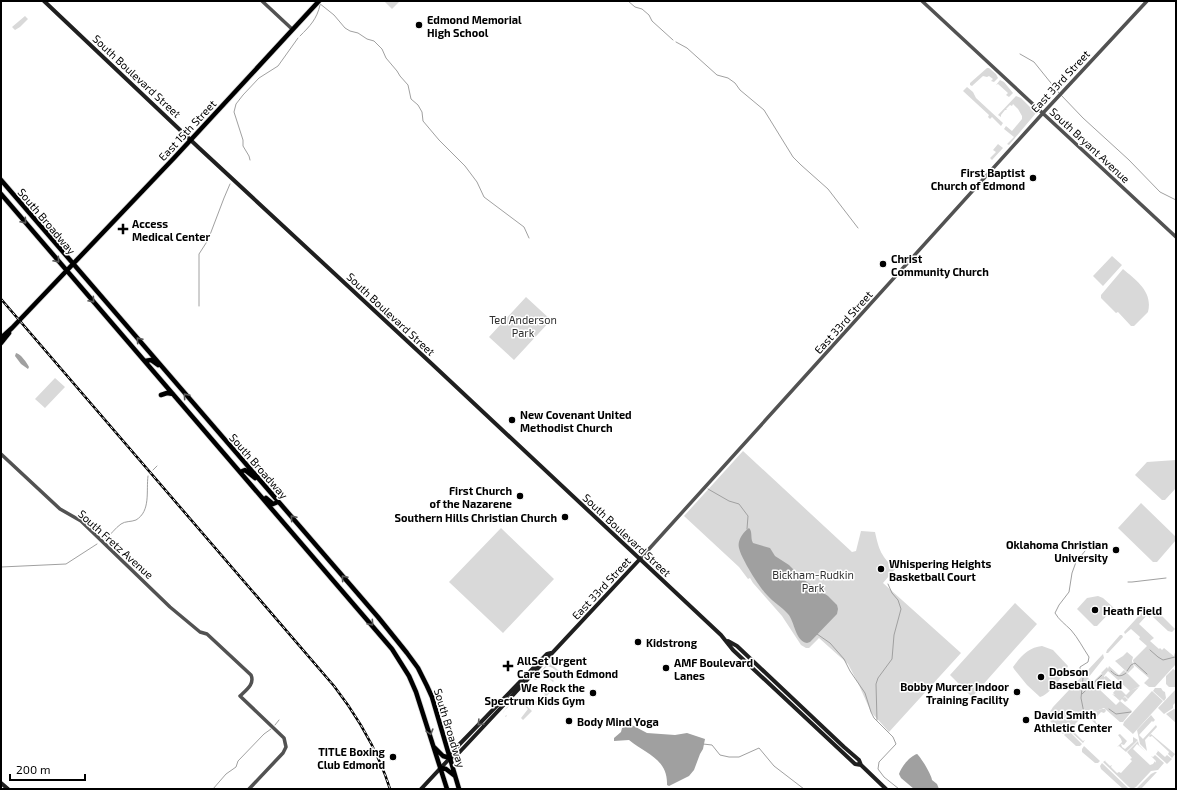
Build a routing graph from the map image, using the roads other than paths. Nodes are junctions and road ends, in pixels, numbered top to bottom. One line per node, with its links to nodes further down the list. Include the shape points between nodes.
1 (44, 1): 8 (main road, South Boulevard Street)
2 (262, 1): 6 (street)
3 (319, 1): 6 (main road, East 15th Street)
4 (922, 1): 7 (street, South Bryant Avenue)
5 (1147, 1): 7 (street, East 33rd Street)
6 (292, 29): 8 (main road, East 15th Street)
7 (1043, 113): 13 (street, South Bryant Avenue); 30 (street, East 33rd Street)
8 (190, 140): 14 (main road, East 15th Street); 30 (main road, South Boulevard Street)
9 (1, 180): 11 (main road, South Broadway)
10 (1, 194): 12 (main road, South Broadway)
11 (18, 200): 12 (main road); 14 (main road, South Broadway)
12 (11, 206): 15 (main road, South Broadway, one-way to 15)
13 (1176, 237)
14 (72, 264): 15 (main road, East 15th Street); 20 (main road, South Broadway, one-way to 14)
15 (66, 270): 16 (main road, East 15th Street); 19 (main road, South Broadway, one-way to 19)
16 (12, 328): 17 (main road); 18 (main road)
17 (1, 338)
18 (1, 343)
19 (145, 361): 20 (main road, via 151,360); 21 (main road, South Broadway)
20 (164, 370): 25 (main road, South Broadway, one-way to 20)
21 (165, 384): 22 (main road, South Broadway); 22 (main road, via 162,395)
22 (174, 394): 24 (main road, South Broadway)
23 (1, 454): 37 (street, South Fretz Avenue, via 60,509 81,521 170,606 200,632 207,634 250,674 253,679 250,686 240,696 284,738 286,744 285,751)
24 (240, 472): 25 (main road, via 245,470); 26 (main road, South Broadway)
25 (263, 485): 27 (main road, South Broadway)
26 (259, 492): 27 (main road, via 273,504); 29 (main road, South Broadway)
27 (278, 502): 28 (main road, South Broadway, one-way to 27)
28 (306, 535): 29 (main road); 32 (main road, South Broadway, one-way to 28, via 432,697 418,668)
29 (300, 540): 31 (main road, South Broadway, one-way to 31, via 382,635 398,658 416,692)
30 (640, 559): 32 (main road, East 33rd Street, via 455,757); 41 (main road, South Boulevard Street, via 726,640 733,650 855,764 861,765)
31 (434, 747): 32 (main road, via 443,756); 33 (main road, South Broadway)
32 (450, 758): 33 (main road, East 33rd Street); 34 (main road, South Broadway)
33 (441, 768): 34 (main road); 38 (main road, East 33rd Street); 39 (main road, South Broadway)
34 (455, 776): 40 (main road, South Broadway)
35 (1, 783): 36 (main road)
36 (8, 789)
37 (249, 789)
38 (421, 789)
39 (447, 789)
40 (459, 789)
41 (886, 789)

